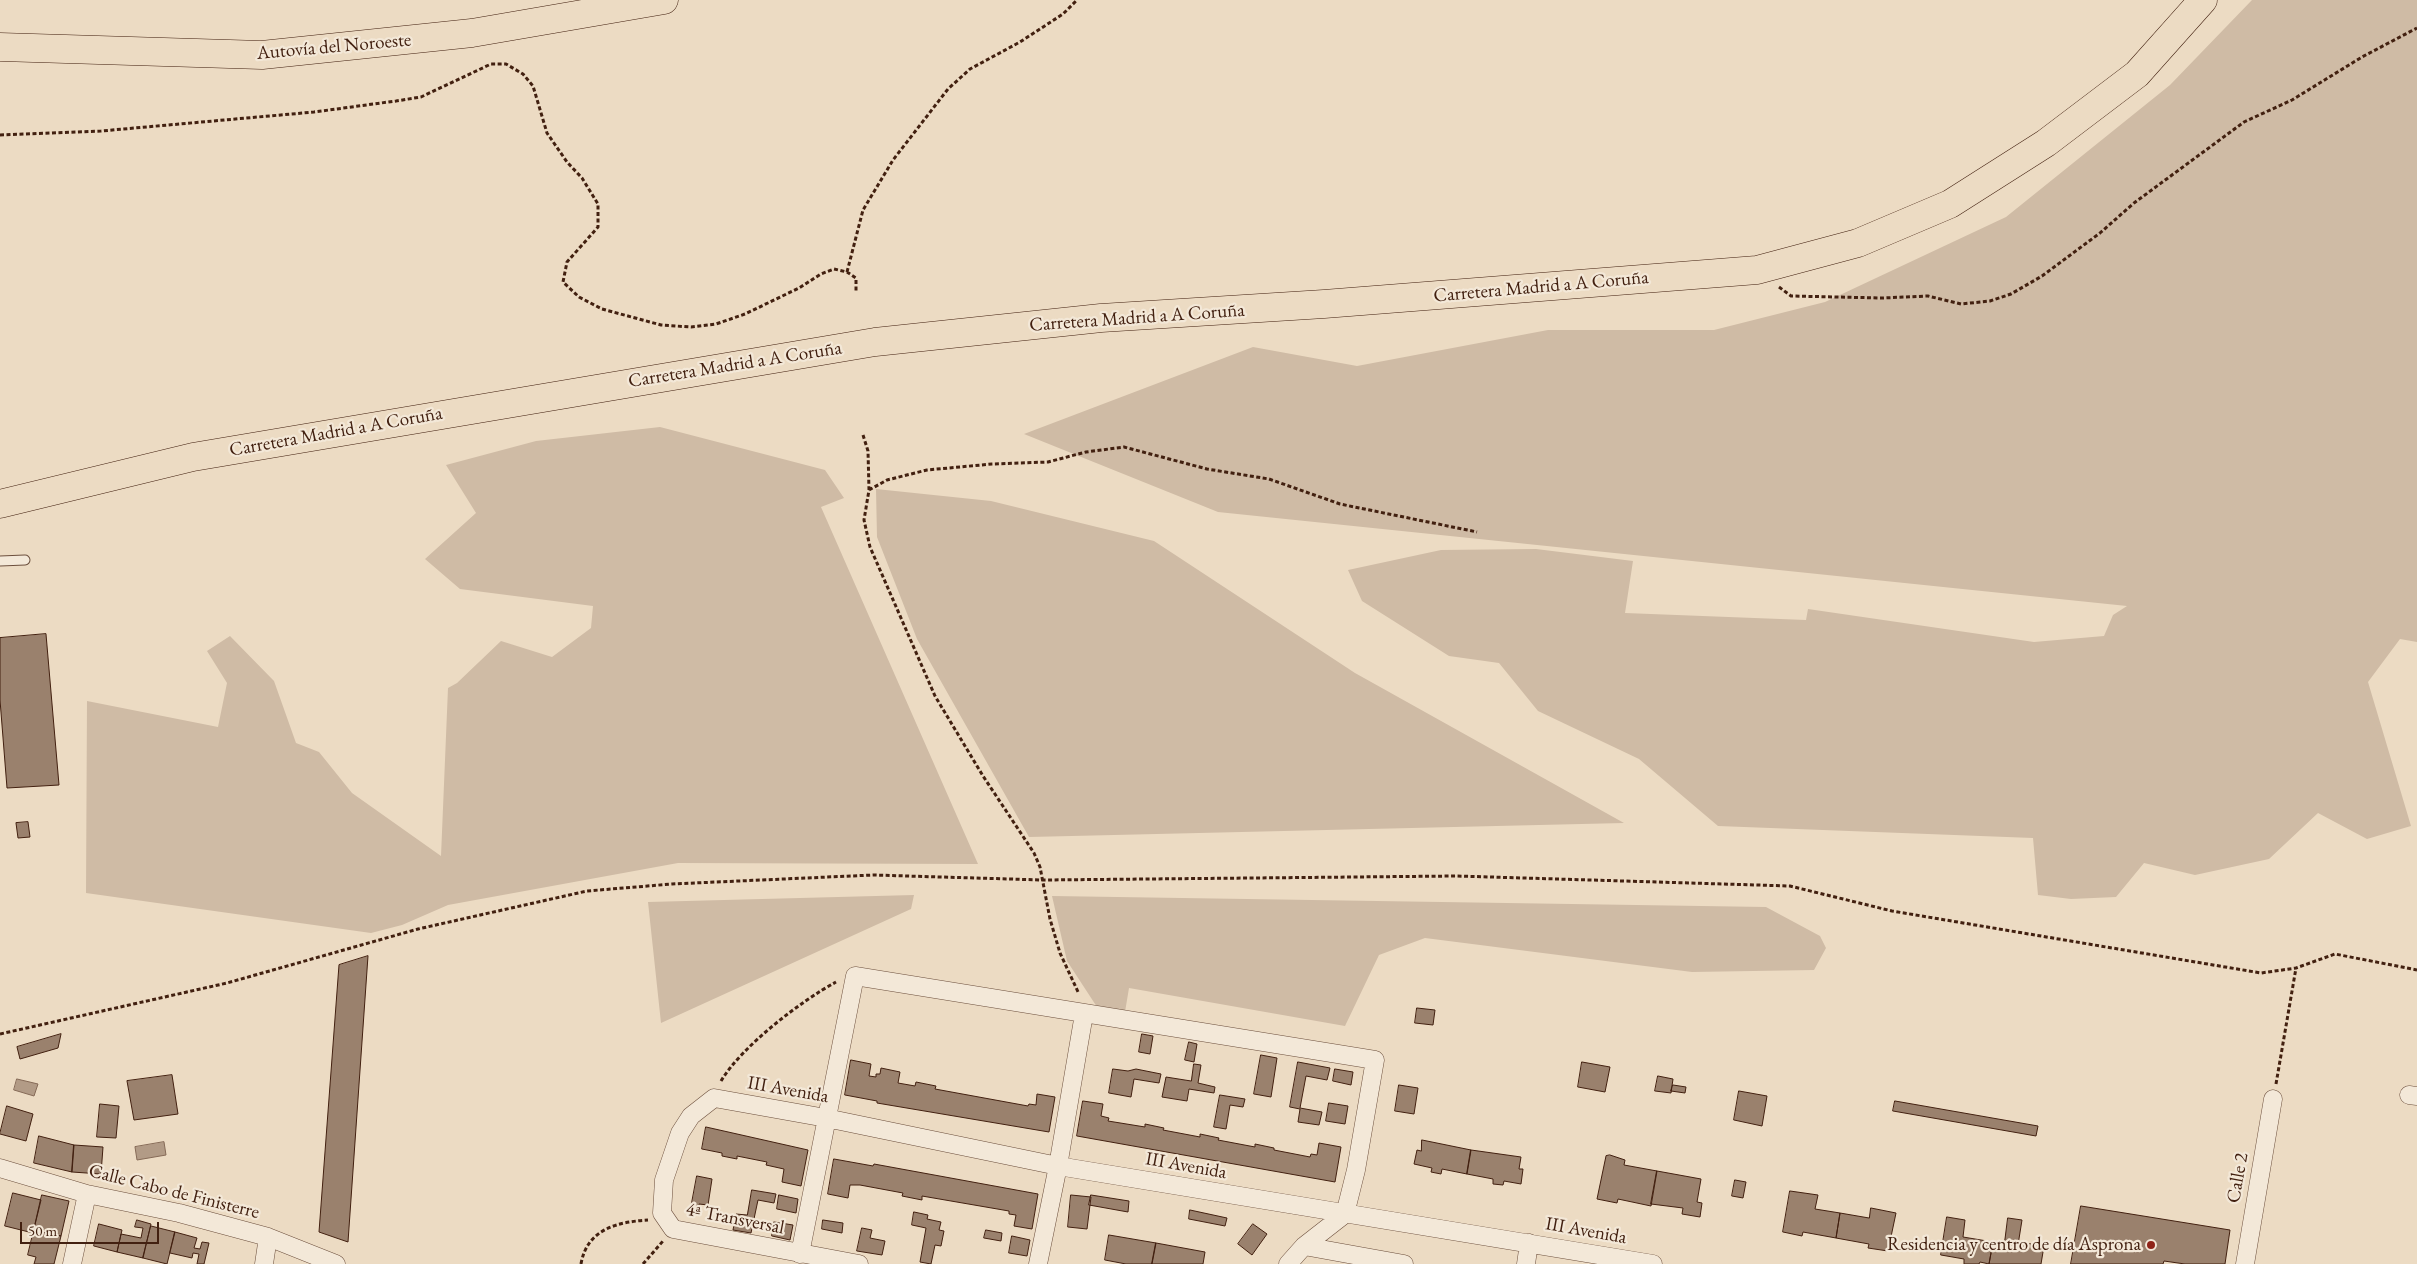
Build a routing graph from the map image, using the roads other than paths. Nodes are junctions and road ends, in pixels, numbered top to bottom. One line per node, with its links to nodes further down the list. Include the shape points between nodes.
1 (664, 0): 3 (highway, Autovía del Noroeste, via 472,33 262,55)
2 (2203, 0): 4 (highway, Carretera Madrid a A Coruña, via 2137,74 2046,143 1950,204 1858,243 1757,270 1101,318 875,342 193,456)
3 (0, 47)
4 (0, 504)
5 (25, 560): 6 (lane)
6 (0, 561)
7 (1087, 1014): 9 (street, 4ª Transversal, via 855,976); 10 (street); 13 (street, via 1376,1060)
8 (2274, 1099): 28 (street, Calle 2)
9 (826, 1118): 10 (street, III Avenida); 14 (street, III Avenida, via 714,1098 691,1116 680,1133 664,1180 662,1213); 18 (street, 4ª Transversal)
10 (1058, 1166): 13 (street, III Avenida); 23 (street)
11 (0, 1168): 12 (street, Calle Cabo de Finisterre)
12 (87, 1194): 15 (street, Calle Cabo de Finisterre, via 179,1213); 19 (street)
13 (1345, 1214): 16 (street, III Avenida); 17 (street)
14 (670, 1224): 18 (street, 4ª Transversal)
15 (268, 1237): 20 (street); 21 (street, Calle Cabo de Finisterre)
16 (1530, 1242): 26 (street); 27 (street, III Avenida)
17 (1304, 1246): 24 (street); 25 (street)
18 (800, 1254): 22 (street, 4ª Transversal)
19 (72, 1264)
20 (264, 1264)
21 (336, 1264)
22 (859, 1264)
23 (1038, 1264)
24 (1288, 1264)
25 (1404, 1264)
26 (1526, 1264)
27 (1652, 1264)
28 (2245, 1264)

